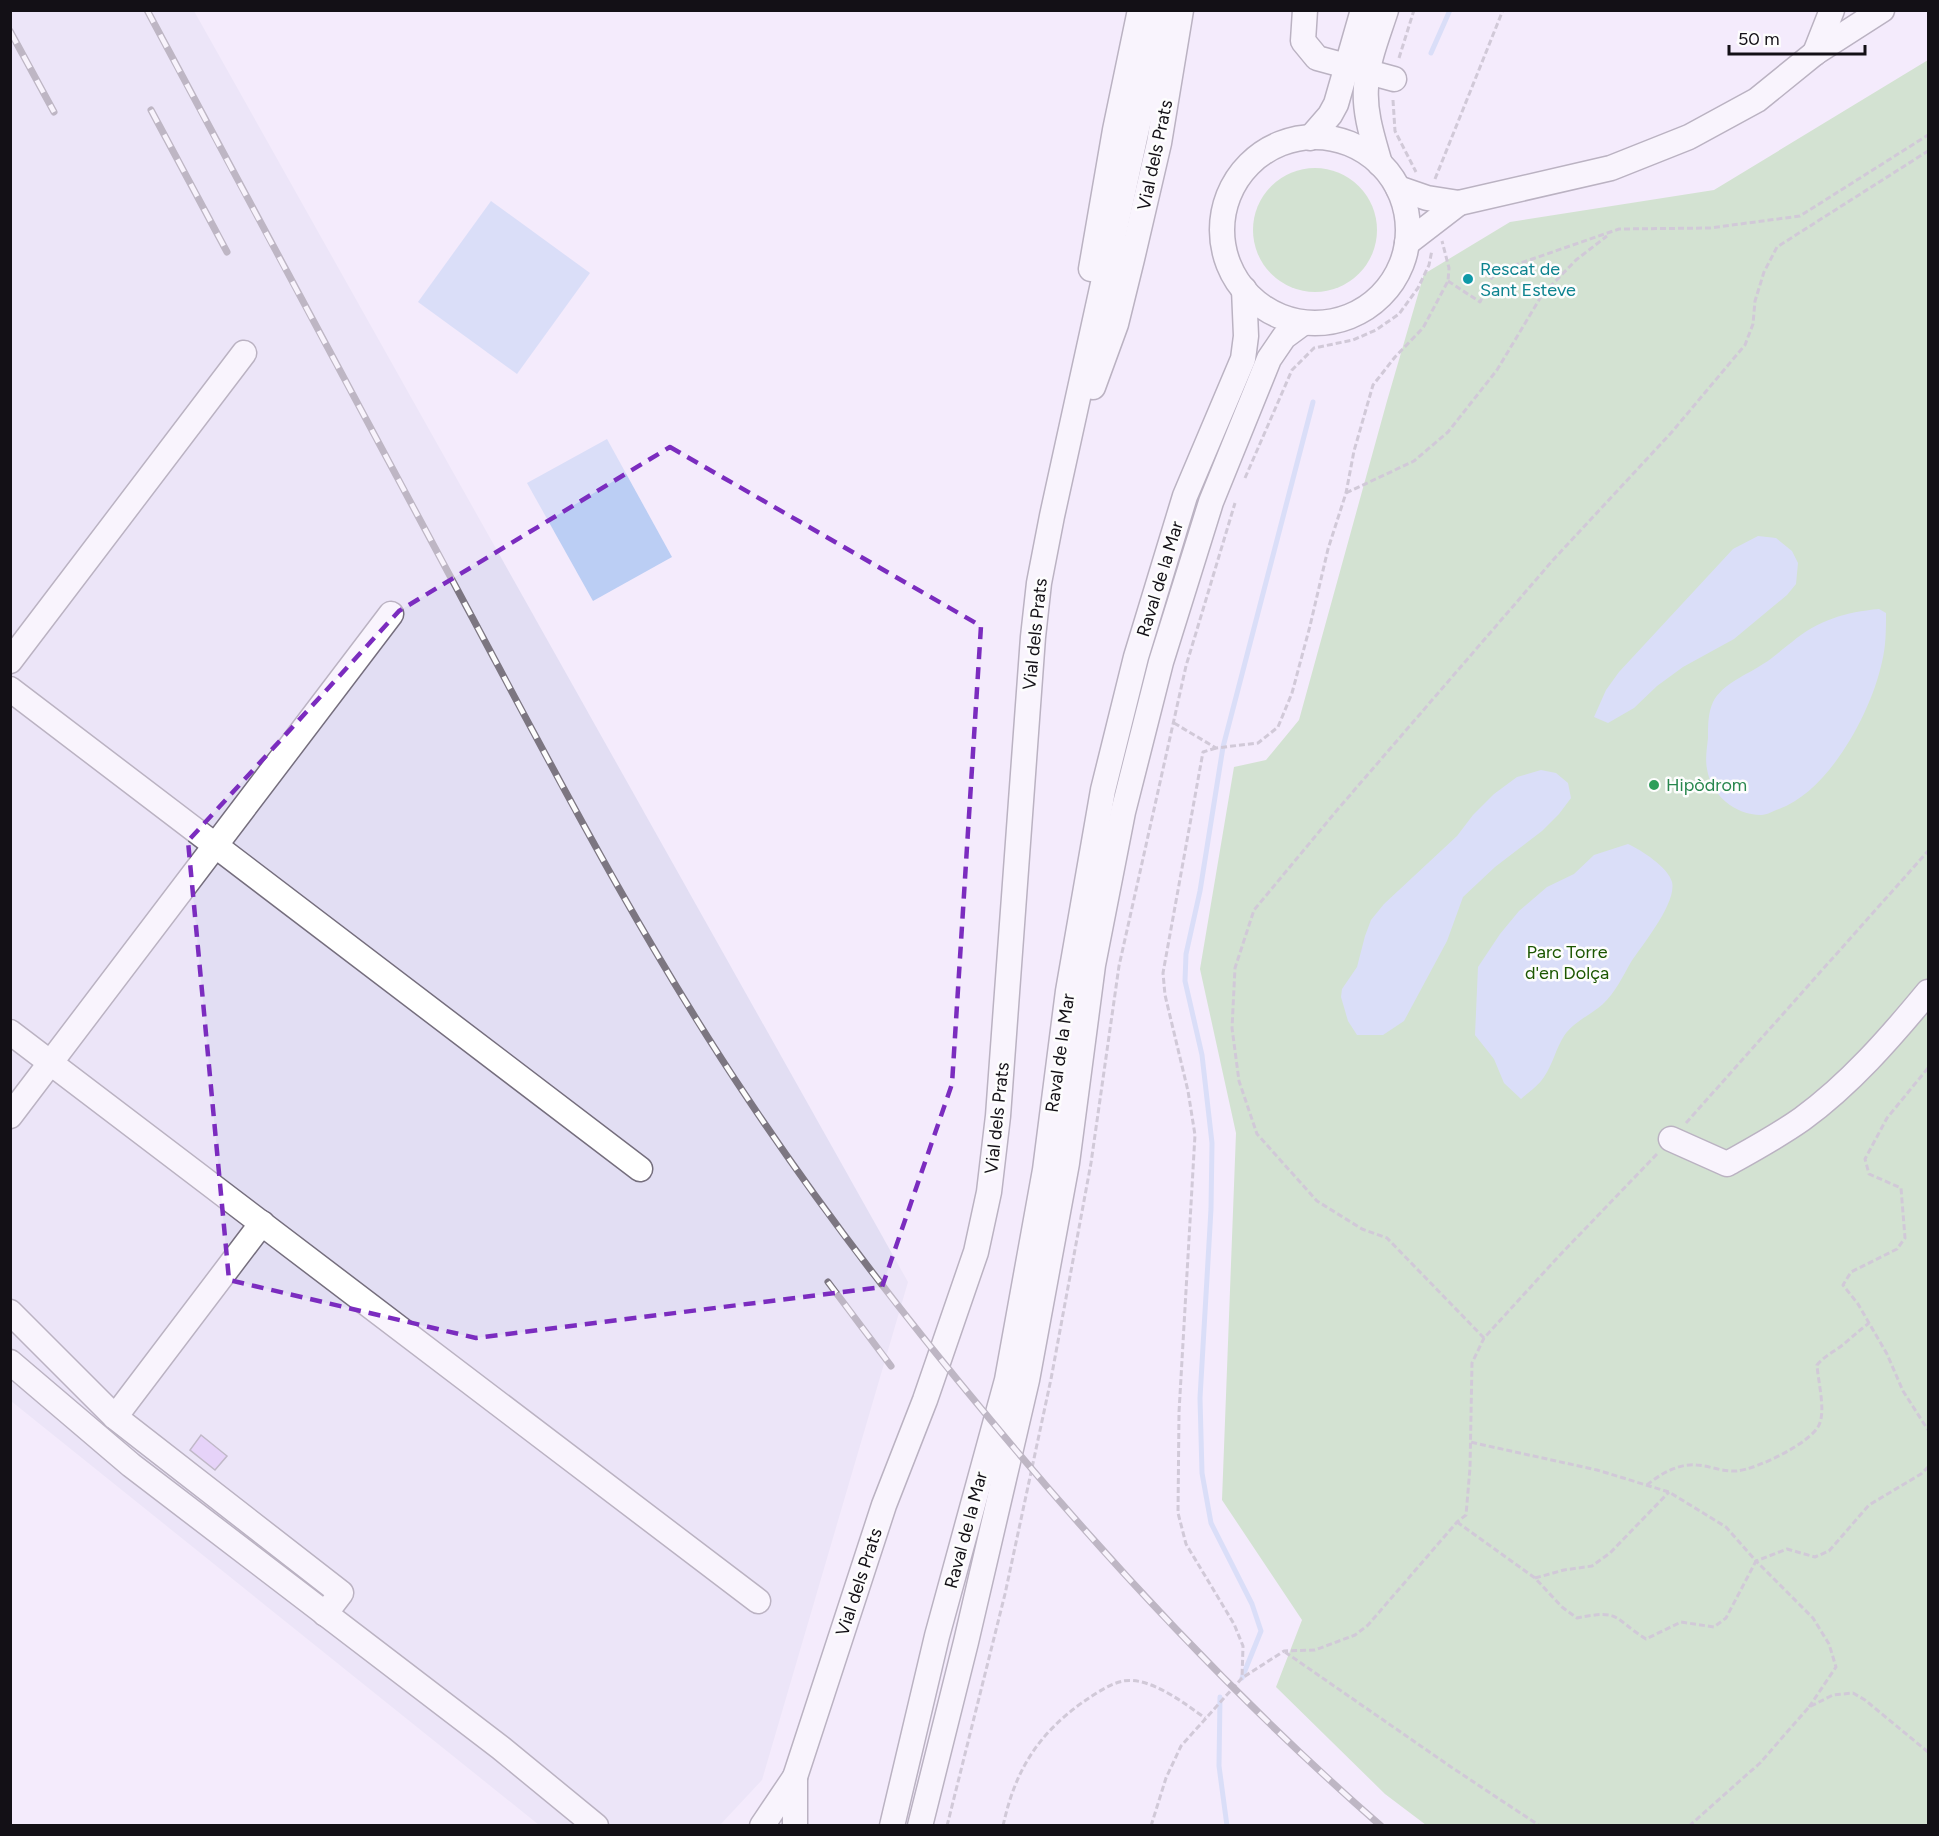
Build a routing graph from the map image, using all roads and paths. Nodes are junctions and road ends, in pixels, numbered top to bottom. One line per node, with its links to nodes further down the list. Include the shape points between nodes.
1 (1140, 10): 28 (street, Vial dels Prats, via 1091,272)
2 (1164, 10): 28 (street, Vial dels Prats)
3 (1181, 10): 28 (street, Vial dels Prats, via 1159,143 1116,324 1098,376)
4 (1305, 10): 12 (street, via 1303,41 1317,58)
5 (1363, 10): 12 (street, Raval de la Mar)
6 (1386, 10): 12 (street, Raval de la Mar)
7 (1414, 10): 13 (path)
8 (1503, 10): 19 (path)
9 (1832, 10): 11 (street)
10 (1882, 10): 11 (street)
11 (1815, 53): 20 (street, via 1757,100 1689,137 1611,168)
12 (1357, 69): 13 (street); 15 (street, Raval de la Mar, via 1330,115); 17 (street, Raval de la Mar, via 1365,88)
13 (1394, 79): 19 (path, via 1395,131)
14 (1929, 135): 22 (path, via 1800,216 1710,228)
15 (1310, 138): 17 (street, Raval de la Mar, via 1355,146); 25 (street, Raval de la Mar, via 1269,150 1246,169 1230,193 1223,221 1224,243 1229,264)
16 (1929, 151): 49 (path, via 1777,247 1764,272 1745,345 1671,433 1553,560 1254,910 1235,968 1232,1028 1239,1081 1257,1134 1317,1201 1362,1229 1387,1238)
17 (1380, 164): 18 (street, Raval de la Mar)
18 (1398, 188): 19 (street); 23 (street, Raval de la Mar, via 1405,205)
19 (1427, 198): 20 (street)
20 (1459, 203): 21 (street)
21 (1433, 224): 23 (street); 24 (path, via 1443,242); 29 (path, via 1429,265 1399,314 1353,340 1314,348 1292,370)
22 (1610, 232): 24 (path, via 1515,265 1492,277 1480,302); 30 (path, via 1542,295 1497,370 1448,432 1414,461)
23 (1407, 243): 26 (street, Raval de la Mar, via 1396,277 1372,304 1339,320)
24 (1448, 281): 30 (path, via 1423,328 1373,385)
25 (1244, 289): 26 (street, Raval de la Mar, via 1264,308); 71 (street, Raval de la Mar, via 1243,359 1185,496 1136,657 1103,790 1068,991 1045,1170 1006,1380 937,1636)
26 (1303, 323): 72 (street, Raval de la Mar, via 1284,337 1269,359 1211,502 1161,662 1129,789 1093,965 1068,1163 1027,1380)
27 (244, 352): 33 (street)
28 (1071, 432): 67 (street, Vial dels Prats, via 1039,583 1033,637 989,1192 976,1252 949,1334 884,1505)
29 (1245, 478)
30 (1346, 493): 36 (path, via 1292,693 1278,727 1258,743)
31 (1236, 500): 35 (path, via 1186,666)
32 (391, 614): 37 (street)
33 (10, 662)
34 (10, 689): 37 (street)
35 (1174, 723): 36 (path); 73 (path, via 1119,966 1091,1163 1048,1390 1005,1594)
36 (1216, 748): 63 (path, via 1203,752 1163,973 1195,1135 1179,1412 1178,1513 1186,1544 1243,1646)
37 (215, 845): 41 (street); 45 (street)
38 (1929, 851): 44 (path)
39 (1929, 992): 44 (street, via 1851,1078 1802,1118 1727,1164)
40 (10, 1032): 41 (street)
41 (51, 1063): 43 (street); 46 (street)
42 (1929, 1068): 48 (path, via 1887,1118 1864,1159 1869,1174 1901,1188 1905,1238 1897,1249 1851,1272 1843,1285)
43 (10, 1116)
44 (1671, 1139): 49 (path)
45 (640, 1169)
46 (262, 1223): 51 (street); 60 (street)
47 (10, 1312): 51 (street)
48 (1869, 1323): 52 (path, via 1903,1391); 55 (path, via 1817,1365 1820,1424 1797,1447 1747,1469 1690,1465 1660,1474)
49 (1484, 1338): 53 (path, via 1472,1363)
50 (10, 1362): 61 (street, via 131,1465)
51 (115, 1417): 61 (street, via 341,1593)
52 (1929, 1430)
53 (1470, 1442): 55 (path); 57 (path, via 1466,1515)
54 (1929, 1467): 58 (path, via 1869,1505 1829,1551 1815,1557 1786,1549)
55 (1647, 1485): 56 (path)
56 (1669, 1492): 58 (path, via 1726,1527); 59 (path, via 1610,1553 1592,1566)
57 (1457, 1522): 59 (path); 62 (path, via 1355,1635 1315,1650)
58 (1756, 1561): 59 (path, via 1726,1618 1714,1627 1682,1622 1646,1639 1617,1617 1604,1613 1577,1618); 64 (path, via 1813,1618 1829,1644 1836,1667)
59 (1535, 1578)
60 (758, 1601)
61 (325, 1614): 68 (street)
62 (1284, 1651): 63 (path); 76 (path)
63 (1242, 1678): 65 (path)
64 (1809, 1707): 66 (path, via 1833,1695 1853,1693); 77 (path, via 1760,1762)
65 (1205, 1718): 74 (path, via 1173,1696 1146,1684 1124,1681 1098,1691 1042,1737 1009,1796); 75 (path, via 1181,1746)
66 (1929, 1752)
67 (795, 1777): 69 (street, Vial dels Prats); 70 (street, Vial dels Prats)
68 (596, 1826)
69 (762, 1826)
70 (795, 1826)
71 (892, 1826)
72 (920, 1826)
73 (947, 1826)
74 (1003, 1826)
75 (1151, 1826)
76 (1540, 1826)
77 (1689, 1826)

